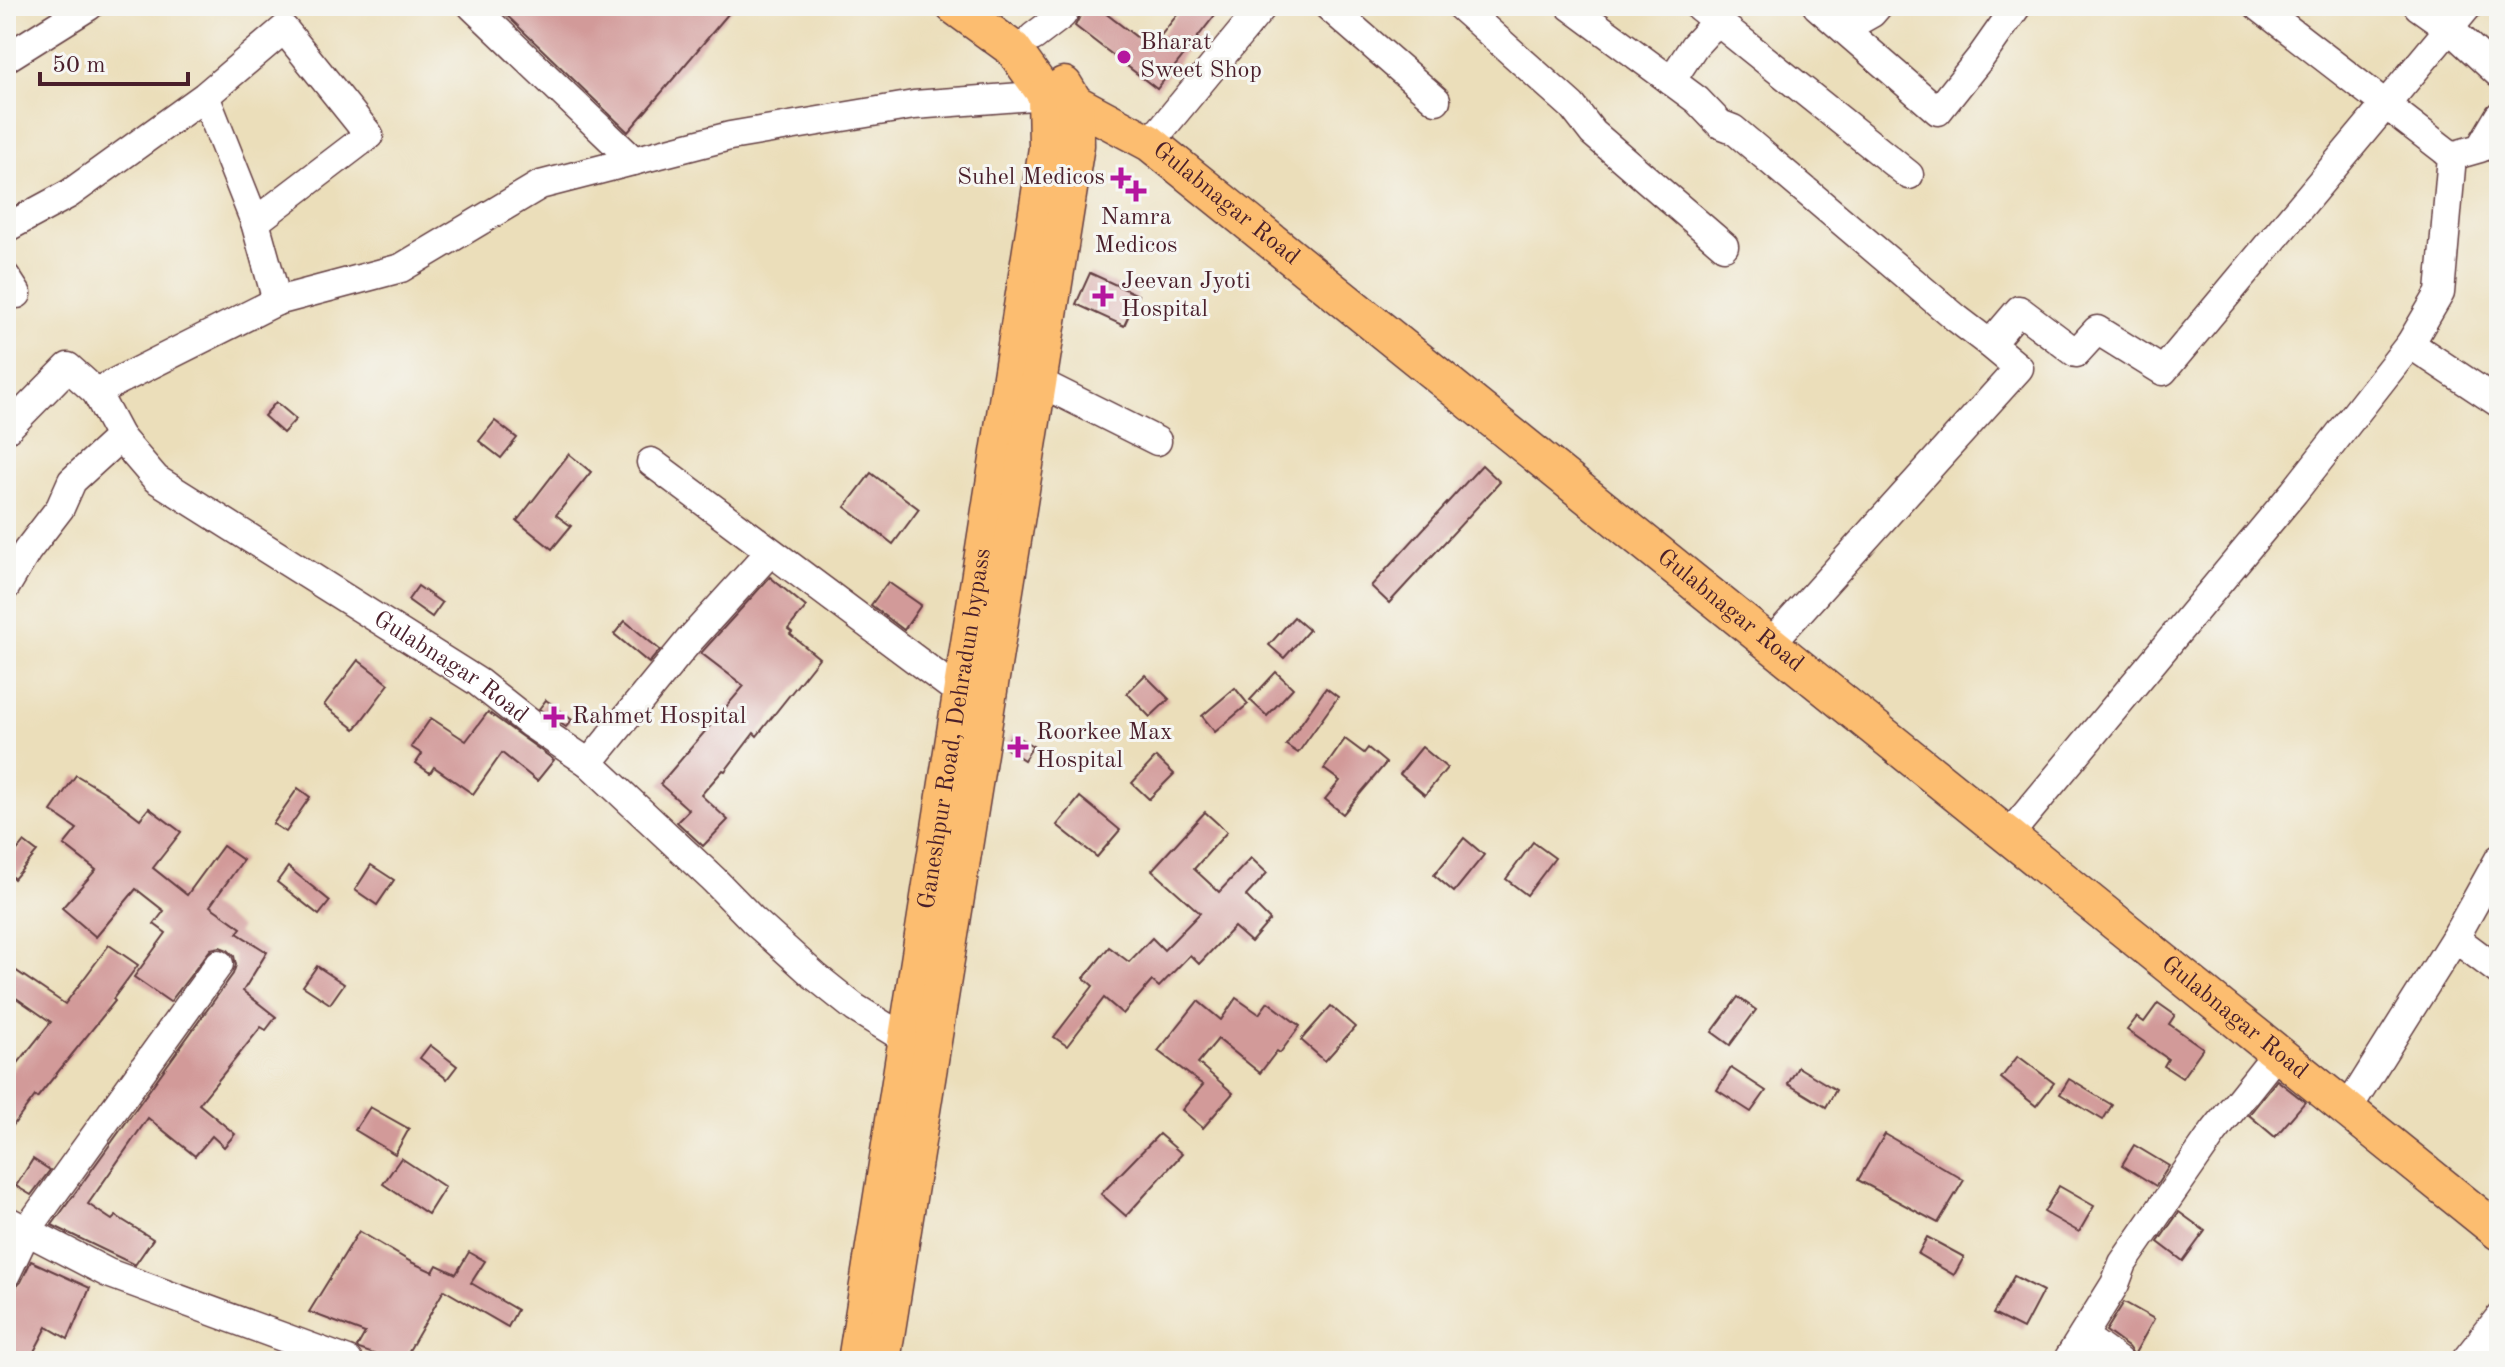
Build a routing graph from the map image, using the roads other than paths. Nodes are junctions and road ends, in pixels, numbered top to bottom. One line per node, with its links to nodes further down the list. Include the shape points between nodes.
1 (89, 6): 19 (street)
2 (472, 6): 29 (street)
3 (954, 6): 23 (main road, Gulabnagar Road, via 1013,49)
4 (994, 6): 18 (main road)
5 (1068, 6): 18 (street)
6 (1263, 6): 27 (street)
7 (1328, 6): 24 (street)
8 (1460, 6): 33 (street, via 1572,106 1593,133)
9 (1570, 6): 21 (street)
10 (1820, 6): 11 (street, via 1856,22); 12 (street, via 1938,111)
11 (1878, 6)
12 (2017, 6)
13 (2258, 6): 25 (street)
14 (2418, 6): 17 (street)
15 (2468, 6): 17 (street)
16 (1708, 14): 21 (street); 30 (street)
17 (2449, 28): 20 (street); 25 (street)
18 (1033, 37): 23 (main road)
19 (6, 58)
20 (2499, 74)
21 (1671, 81): 35 (street)
22 (205, 96): 31 (street); 31 (street, via 284,29 369,135); 32 (street, via 69,194)
23 (1060, 99): 27 (main road, Gulabnagar Road); 29 (street, via 898,107 730,136); 37 (main road, via 1076,145); 47 (main road, Ganeshpur Road, Dehradun bypass, via 1047,148)
24 (1436, 100)
25 (2386, 104): 28 (street); 35 (street, via 2163,371 2097,330 2076,353 2019,310)
26 (2499, 116): 28 (street, via 2480,148)
27 (1150, 143): 46 (main road, Gulabnagar Road)
28 (2452, 156): 36 (street, via 2440,293)
29 (634, 161): 34 (street, via 540,185 401,268)
30 (1909, 175)
31 (255, 222): 34 (street)
32 (6, 228)
33 (1724, 246)
34 (277, 301): 38 (street)
35 (1990, 344): 46 (street, via 2019,368)
36 (2410, 344): 39 (street); 49 (street)
37 (1039, 382): 42 (street); 64 (main road)
38 (96, 392): 40 (street, Gulabnagar Road, via 68,367); 41 (street, Gulabnagar Road)
39 (2499, 403)
40 (6, 430)
41 (120, 437): 45 (street, via 72,481 60,508); 48 (street, Gulabnagar Road, via 156,479 467,675)
42 (1157, 441)
43 (651, 462): 44 (street)
44 (770, 552): 47 (street); 48 (street)
45 (6, 586)
46 (1770, 644): 49 (main road, Gulabnagar Road)
47 (963, 695): 54 (main road, Ganeshpur Road, Dehradun bypass)
48 (589, 763): 54 (street, Gulabnagar Road, via 815,976)
49 (2008, 836): 55 (main road, Gulabnagar Road)
50 (2496, 872): 51 (street)
51 (2455, 938): 53 (street); 56 (street)
52 (219, 964): 57 (street)
53 (2499, 971)
54 (907, 1040): 63 (main road, Ganeshpur Road, Dehradun bypass)
55 (2277, 1053): 56 (main road, Gulabnagar Road); 61 (street, via 2214,1132 2123,1263)
56 (2347, 1110): 58 (main road, Gulabnagar Road)
57 (16, 1225): 59 (street); 62 (street, via 108,1273)
58 (2499, 1232)
59 (6, 1274)
60 (2499, 1318): 67 (street)
61 (2083, 1336): 65 (street); 66 (street)
62 (348, 1361)
63 (856, 1361)
64 (882, 1361)
65 (2067, 1361)
66 (2118, 1361)
67 (2465, 1361)

